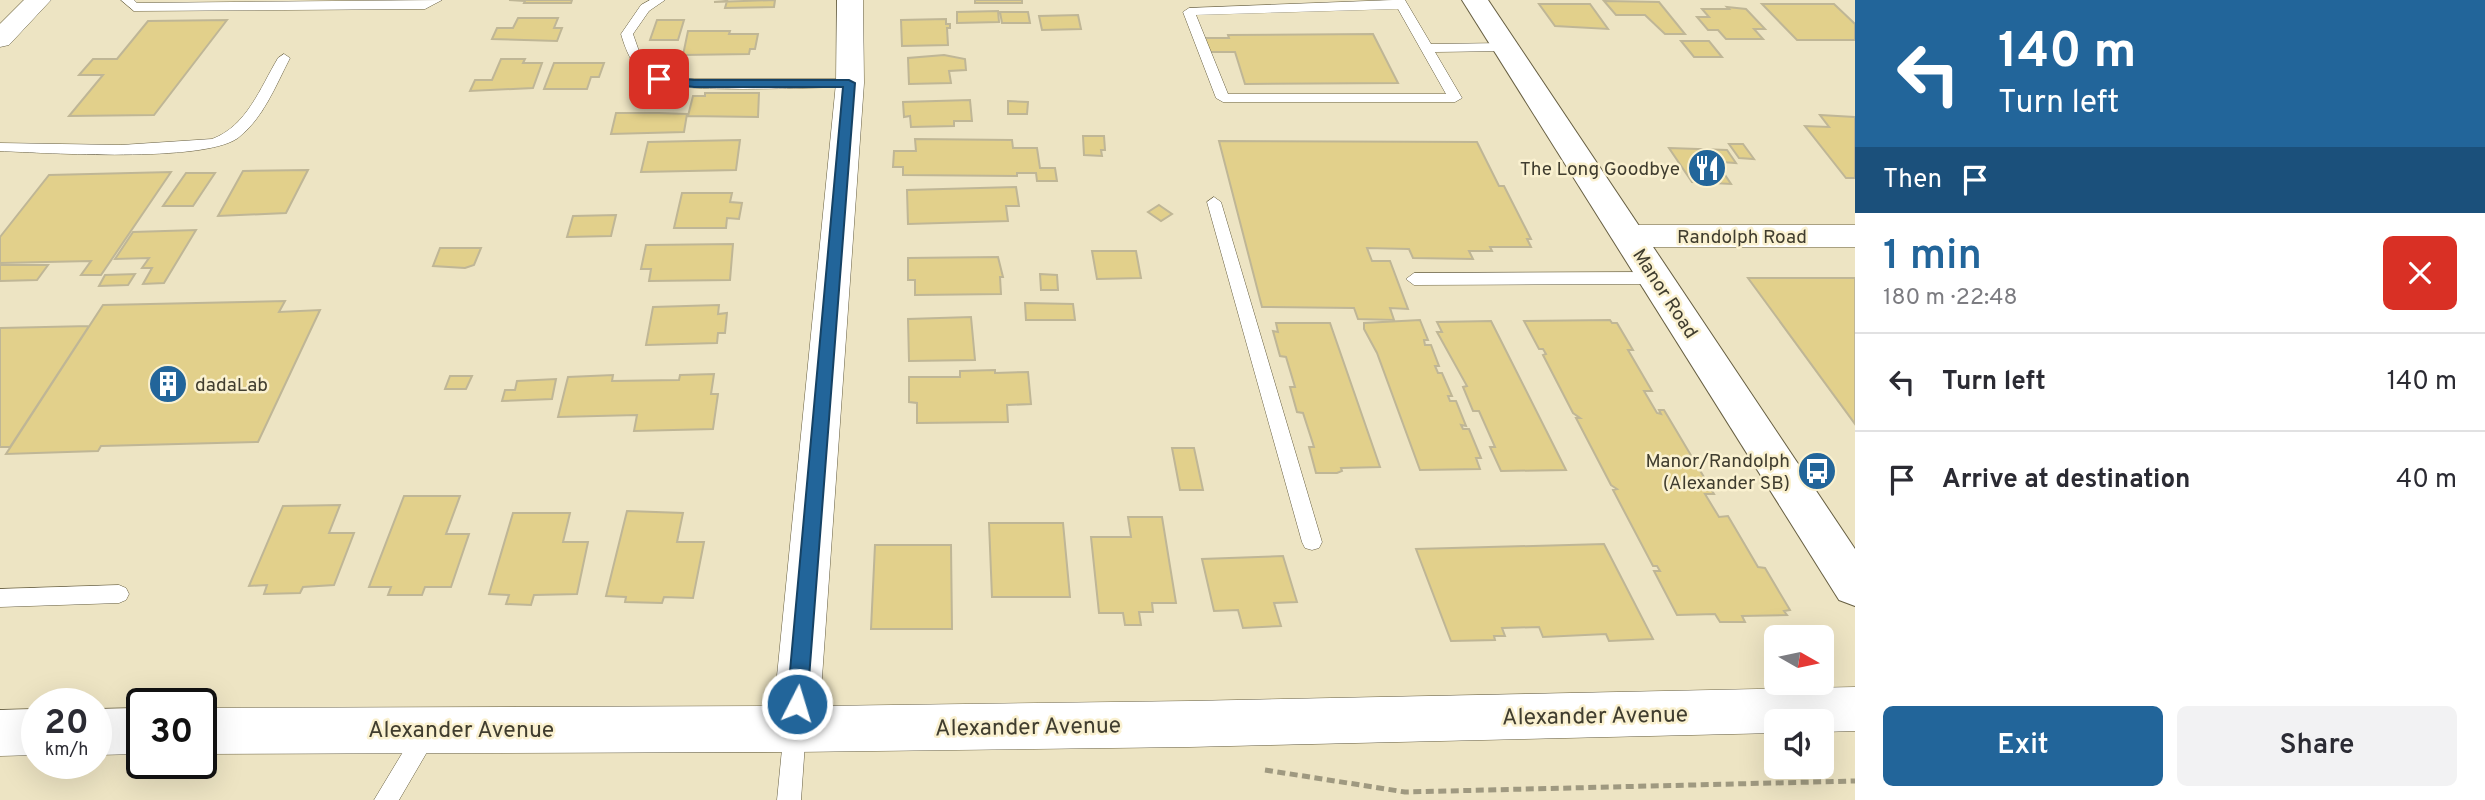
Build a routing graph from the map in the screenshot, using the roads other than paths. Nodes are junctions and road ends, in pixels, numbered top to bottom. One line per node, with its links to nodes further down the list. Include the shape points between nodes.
1 (38, 0): 8 (street)
2 (127, 0): 3 (lane, via 134,7 425,5)
3 (436, 0)
4 (659, 0): 12 (lane, via 645,8 626,34 635,59 659,79)
5 (850, 0): 12 (street)
6 (1475, 0): 9 (main road, Manor Road)
7 (1401, 3): 10 (lane); 10 (lane, via 1189,12 1223,98 1455,97)
8 (0, 39)
9 (1505, 47): 10 (lane); 15 (main road, Manor Road)
10 (1428, 48)
11 (284, 58): 13 (lane, via 242,128 227,140 151,148)
12 (849, 83): 25 (street)
13 (0, 147)
14 (1214, 202): 19 (lane)
15 (1629, 236): 16 (street, Randolph Road); 17 (main road, Manor Road)
16 (1855, 236)
17 (1656, 278): 18 (lane); 20 (main road, Manor Road)
18 (1414, 279)
19 (1312, 542)
20 (1855, 586)
21 (119, 594): 22 (lane)
22 (0, 598)
23 (1855, 709): 25 (street, Alexander Avenue)
24 (430, 729): 25 (street, Alexander Avenue); 26 (street, Alexander Avenue); 29 (lane)
25 (795, 729): 30 (lane)
26 (217, 731)
27 (21, 732): 28 (street)
28 (0, 733)
29 (386, 800)
30 (789, 800)

